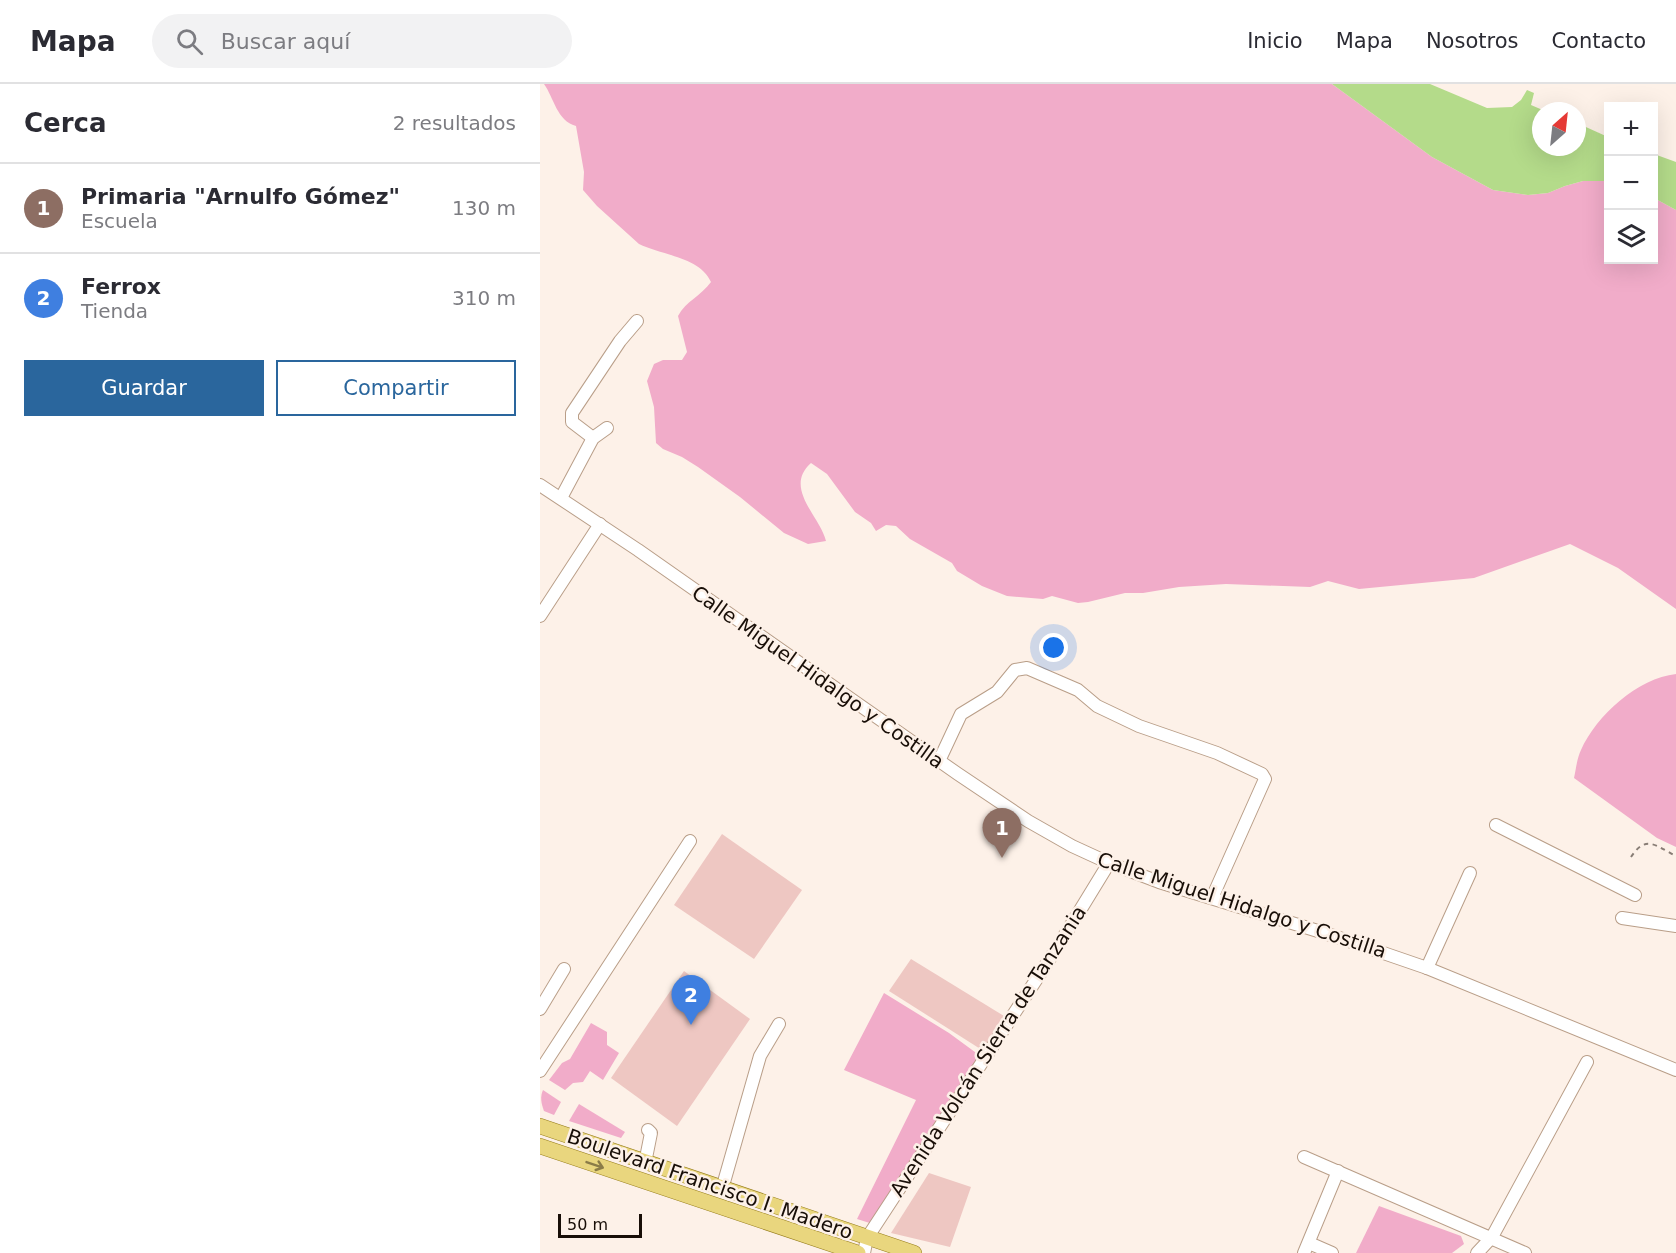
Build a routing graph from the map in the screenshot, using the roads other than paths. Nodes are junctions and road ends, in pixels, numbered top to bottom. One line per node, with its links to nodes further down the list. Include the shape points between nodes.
1 (637, 321): 3 (street, via 572,413 573,422)
2 (607, 428): 3 (street)
3 (593, 438): 5 (street)
4 (540, 485): 5 (street, Calle Miguel Hidalgo y Costilla)
5 (561, 498): 6 (street, Calle Miguel Hidalgo y Costilla)
6 (600, 524): 7 (street); 8 (street, Calle Miguel Hidalgo y Costilla)
7 (540, 616)
8 (939, 761): 11 (street, Calle Miguel Hidalgo y Costilla, via 1028,821); 14 (street, via 961,714 997,692 1015,670 1027,668 1078,690 1097,706 1139,726 1217,753 1265,776)
9 (1496, 825): 13 (street)
10 (690, 841): 23 (street)
11 (1109, 863): 14 (street, Calle Miguel Hidalgo y Costilla); 33 (street, Avenida Volcán Sierra de Tanzania)
12 (1470, 873): 17 (street)
13 (1635, 895)
14 (1212, 898): 17 (street, Calle Miguel Hidalgo y Costilla)
15 (1622, 918): 16 (street)
16 (1676, 926)
17 (1427, 968): 22 (street, Calle Miguel Hidalgo y Costilla)
18 (564, 969): 19 (street)
19 (540, 1009)
20 (779, 1024): 31 (street, via 760,1056)
21 (1587, 1062): 32 (street)
22 (1676, 1070)
23 (540, 1071)
24 (540, 1126): 26 (main road, Boulevard Francisco I. Madero)
25 (648, 1130): 29 (street)
26 (555, 1131): 27 (street); 29 (main road, Boulevard Francisco I. Madero)
27 (545, 1148): 35 (main road, Boulevard Francisco I. Madero, one-way to 35)
28 (1304, 1157): 30 (street)
29 (645, 1162): 31 (main road, Boulevard Francisco I. Madero)
30 (1338, 1172): 32 (street); 34 (street)
31 (722, 1189): 33 (main road, Boulevard Francisco I. Madero)
32 (1492, 1237): 38 (street); 39 (street)
33 (865, 1245): 36 (main road, Boulevard Francisco I. Madero)
34 (1306, 1248): 37 (street)
35 (858, 1253)
36 (914, 1253)
37 (1332, 1253)
38 (1477, 1253)
39 (1525, 1253)

